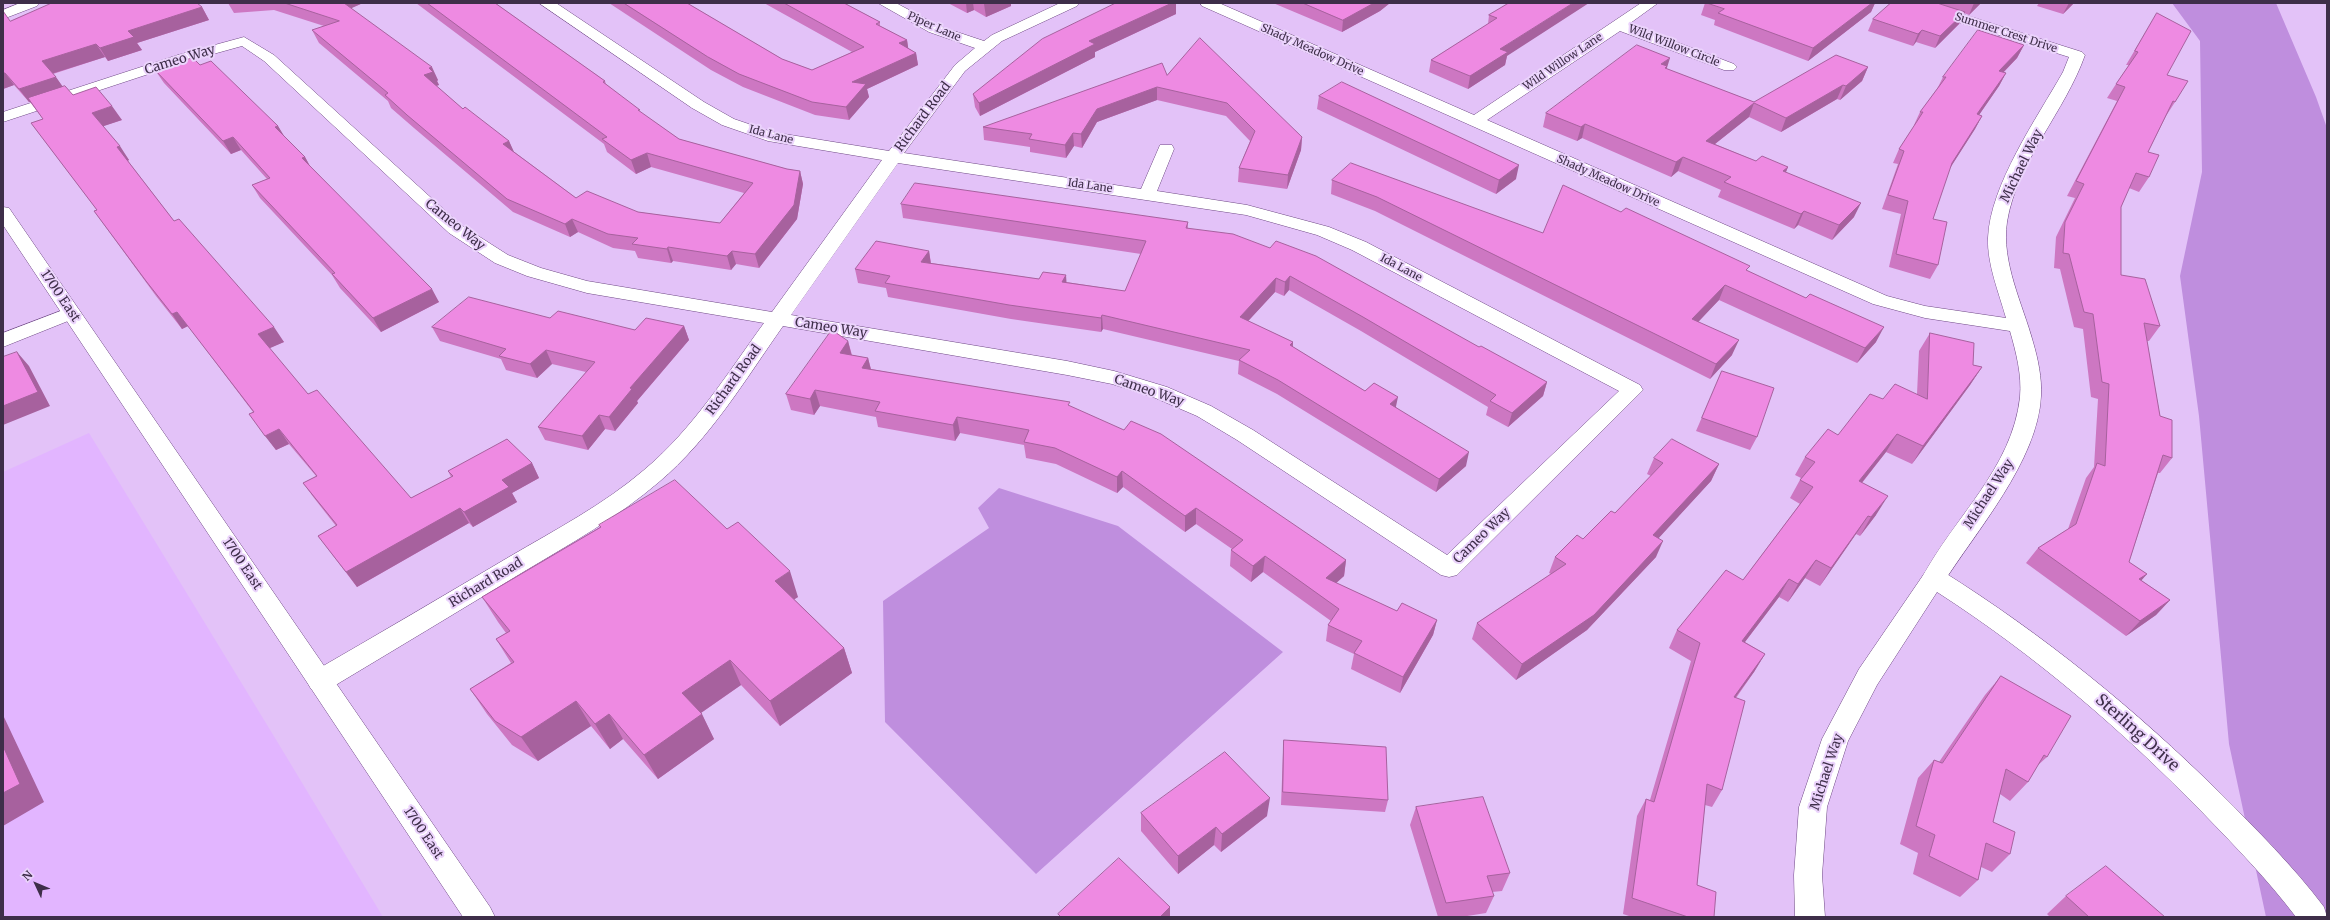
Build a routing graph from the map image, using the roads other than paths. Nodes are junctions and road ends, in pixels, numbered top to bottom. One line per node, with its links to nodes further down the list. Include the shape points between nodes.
1 (32, 3): 8 (street)
2 (546, 3): 16 (street, Ida Lane, via 698,105 728,122 776,137)
3 (885, 3): 10 (street, Piper Lane, via 934,29)
4 (1072, 3): 10 (street, Richard Road, via 998,38)
5 (1207, 3): 14 (street, Shady Meadow Drive)
6 (1651, 3): 9 (street, Wild Willow Lane)
7 (1912, 3): 11 (street, Summer Crest Drive)
8 (3, 15)
9 (1618, 25): 12 (street, Wild Willow Circle); 14 (street, Wild Willow Lane)
10 (985, 47): 16 (street, Richard Road, via 960,68)
11 (2077, 56): 21 (street, Michael Way, via 2071,72 2008,187 2000,212 1996,238 2001,266)
12 (1729, 67)
13 (3, 117): 20 (street, Cameo Way, via 183,58 244,41 269,58 455,229 479,247 509,264 545,277 587,287)
14 (1474, 122): 21 (street, Shady Meadow Drive, via 1880,300 1925,312)
15 (1166, 149): 17 (street)
16 (893, 157): 17 (street, Ida Lane); 20 (street, Richard Road)
17 (1147, 195): 23 (street, Ida Lane, via 1247,210 1324,231 1359,246)
18 (3, 212): 19 (street, 1700 East)
19 (71, 313): 22 (street); 25 (street, 1700 East)
20 (778, 320): 23 (street, Cameo Way, via 1067,368 1114,378 1160,392 1204,411 1245,435 1449,568); 25 (street, Richard Road, via 709,415 682,447 652,476 576,529)
21 (2019, 326): 24 (street, Michael Way, via 2032,381 2028,419 2013,459)
22 (3, 340)
23 (1633, 390)
24 (1934, 578): 27 (street, Michael Way, via 1868,677 1835,739 1813,807 1808,875); 28 (street, Sterling Drive, via 2003,622 2132,727 2252,844)
25 (320, 681): 26 (street, 1700 East)
26 (480, 917)
27 (1810, 917)
28 (2314, 917)

